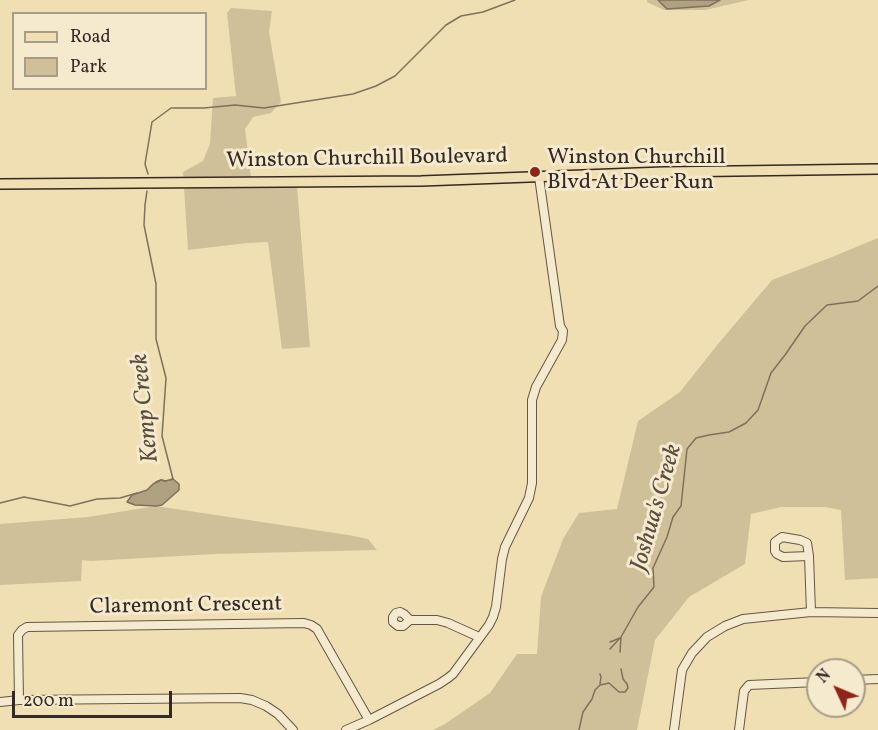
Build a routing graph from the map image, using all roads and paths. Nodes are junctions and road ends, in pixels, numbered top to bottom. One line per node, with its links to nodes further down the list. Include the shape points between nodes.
1 (878, 169): 2 (main road, Winston Churchill Boulevard)
2 (539, 177): 3 (main road, Winston Churchill Boulevard); 8 (street, via 562,340 532,400 529,498 504,547 496,608)
3 (0, 184)
4 (809, 556): 5 (street)
5 (811, 612): 6 (street); 15 (street, via 743,619 707,637 682,670)
6 (878, 613)
7 (410, 620): 8 (street, via 437,620)
8 (479, 637): 12 (street, via 448,678)
9 (806, 683): 16 (street, via 749,685 744,691)
10 (19, 700): 11 (street); 12 (street, Claremont Crescent, via 18,635 27,627 304,623 317,629); 13 (street, via 240,698 266,706)
11 (0, 702)
12 (369, 720): 14 (street)
13 (293, 730)
14 (346, 730)
15 (674, 730)
16 (739, 730)

